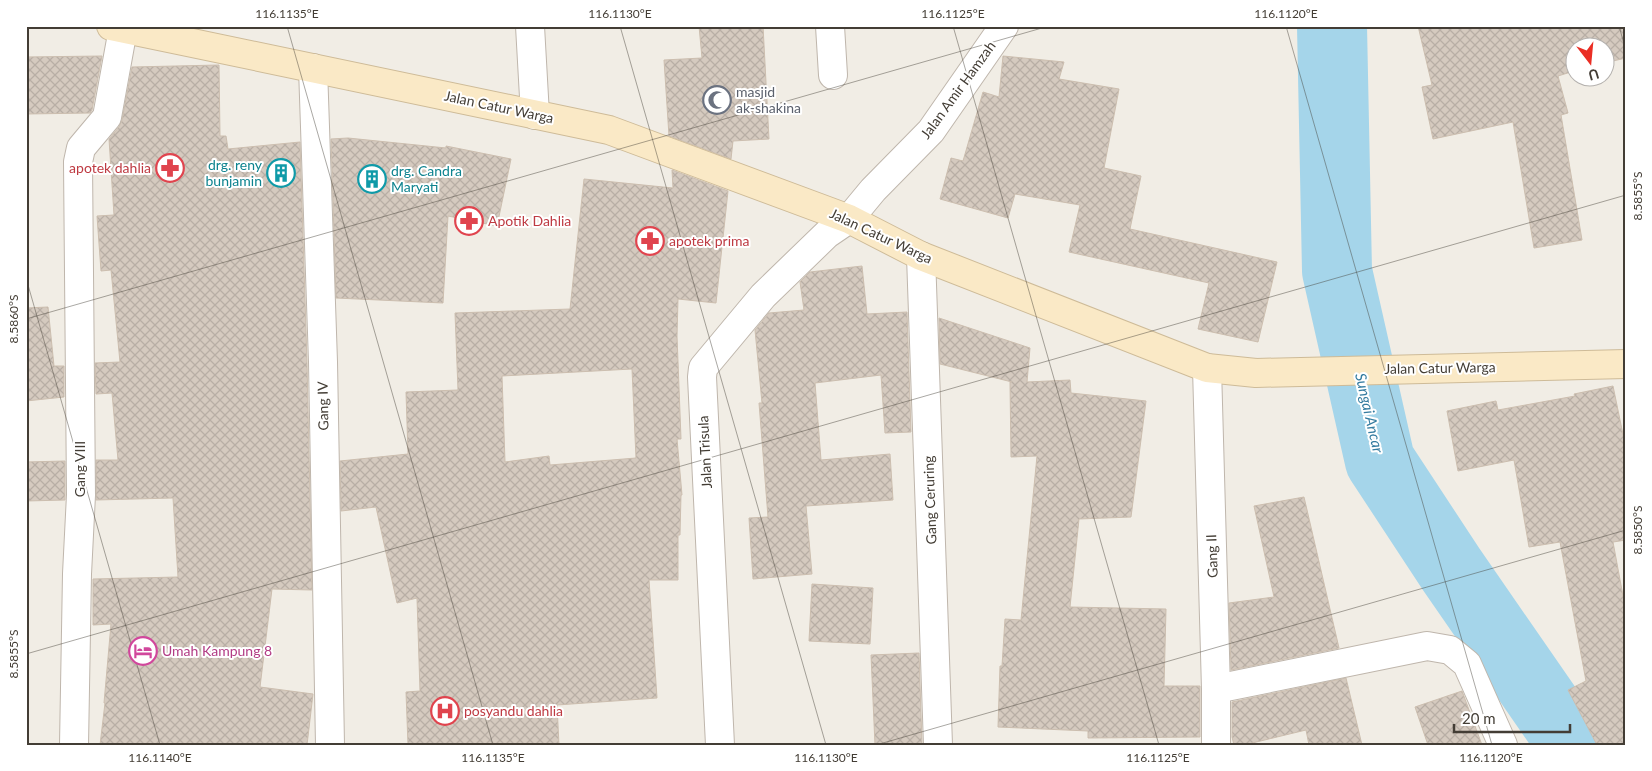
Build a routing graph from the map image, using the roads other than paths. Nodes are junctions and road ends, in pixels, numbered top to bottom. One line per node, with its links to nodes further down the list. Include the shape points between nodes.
1 (530, 26): 7 (street)
2 (830, 26): 6 (street)
3 (1004, 26): 8 (street, Jalan Amir Hamzah, via 931,131)
4 (117, 28): 5 (main road, Jalan Catur Warga); 13 (street, Gang VIII, via 107,117 81,148 78,162 81,495)
5 (313, 68): 7 (main road, Jalan Catur Warga); 14 (street, Gang IV)
6 (833, 75)
7 (535, 114): 8 (main road, Jalan Catur Warga, via 609,130)
8 (849, 219): 9 (main road, Jalan Catur Warga); 15 (street, Jalan Trisula, via 827,234 762,296 703,368)
9 (922, 256): 11 (main road, Jalan Catur Warga); 16 (street, Gang Ceruring)
10 (1626, 364): 11 (main road, Jalan Catur Warga, via 1256,373)
11 (1207, 368): 12 (street, Gang II)
12 (1216, 689): 17 (street, Gang II); 18 (street, via 1427,646 1450,650 1467,664)
13 (74, 745)
14 (330, 745)
15 (720, 745)
16 (938, 745)
17 (1216, 745)
18 (1503, 745)

